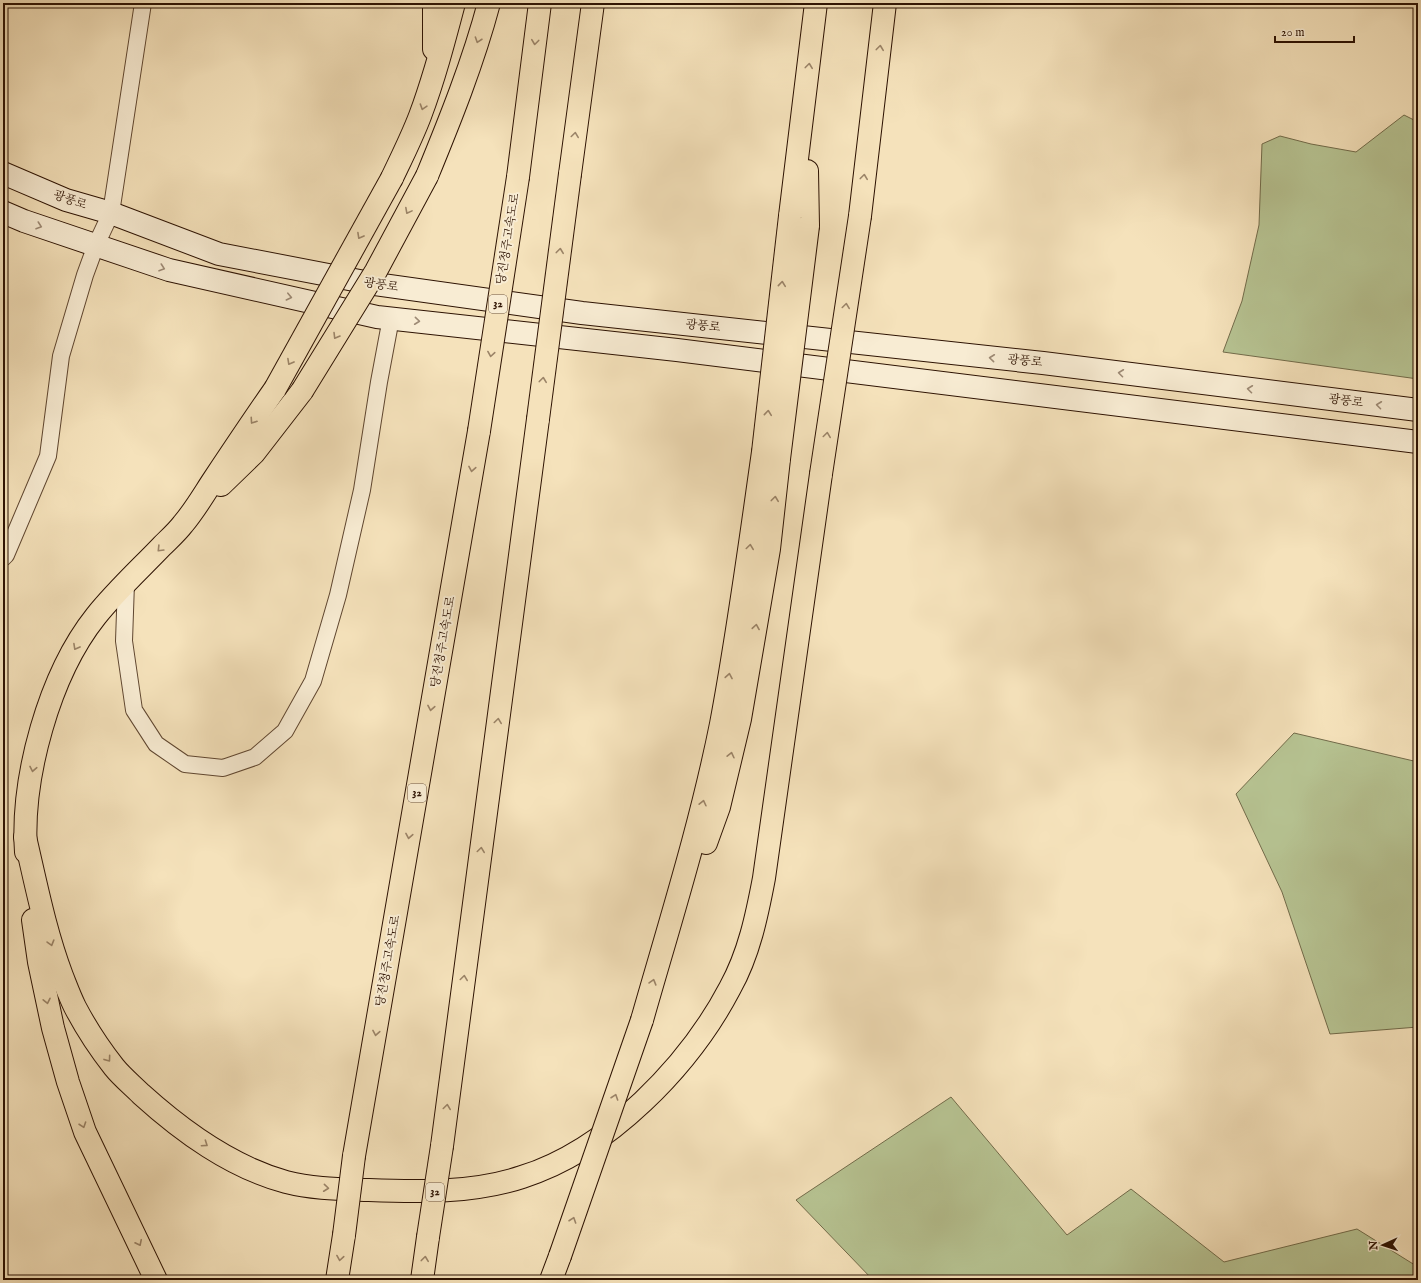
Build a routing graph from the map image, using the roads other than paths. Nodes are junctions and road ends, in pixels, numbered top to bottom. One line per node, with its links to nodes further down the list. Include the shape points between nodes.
1 (143, 3): 13 (lane)
2 (434, 3): 10 (highway)
3 (445, 3): 10 (highway)
4 (454, 3): 10 (highway)
5 (489, 3): 18 (highway, one-way to 18, bridge, via 454,112 427,176 376,271 302,391 254,453)
6 (540, 3): 23 (highway, 당진청주고속도로 / 32, one-way to 23, bridge, via 518,177 479,431 354,1156)
7 (593, 3): 24 (highway, 32, one-way to 7, bridge, via 442,1146)
8 (816, 3): 25 (highway, one-way to 8, bridge, via 642,1020 697,830 721,725 746,578 771,456 799,221 806,94)
9 (886, 3): 21 (highway, one-way to 9, bridge, via 56,959 73,1004 87,1030 116,1069 164,1115 212,1149 237,1163 284,1181 336,1189 423,1191 502,1183 558,1163 607,1132 645,1100 687,1054 718,1009 743,960 758,909 860,216)
10 (434, 76): 18 (highway, one-way to 18, bridge, via 421,115 392,178 275,389)
11 (3, 173): 13 (main road, 광풍로, via 66,200)
12 (3, 212): 14 (main road, one-way to 14)
13 (111, 213): 14 (lane); 16 (main road, 광풍로, one-way to 13, via 1043,363 582,313 375,284 220,254)
14 (96, 245): 15 (main road, one-way to 15, via 169,270); 19 (lane, via 61,356 48,456)
15 (391, 318): 17 (main road, one-way to 17, via 677,350); 20 (lane, via 362,490 338,595 313,681 285,731 255,758 223,768 185,764 156,744 134,710 124,641)
16 (1418, 410)
17 (1418, 442)
18 (183, 524): 20 (highway, one-way to 20)
19 (3, 558)
20 (126, 583): 21 (highway, one-way to 21, via 81,638 54,691 42,725 32,773)
21 (25, 837): 22 (highway, one-way to 22, via 39,962 68,1082 85,1132)
22 (156, 1280)
23 (337, 1280)
24 (422, 1280)
25 (551, 1280)

